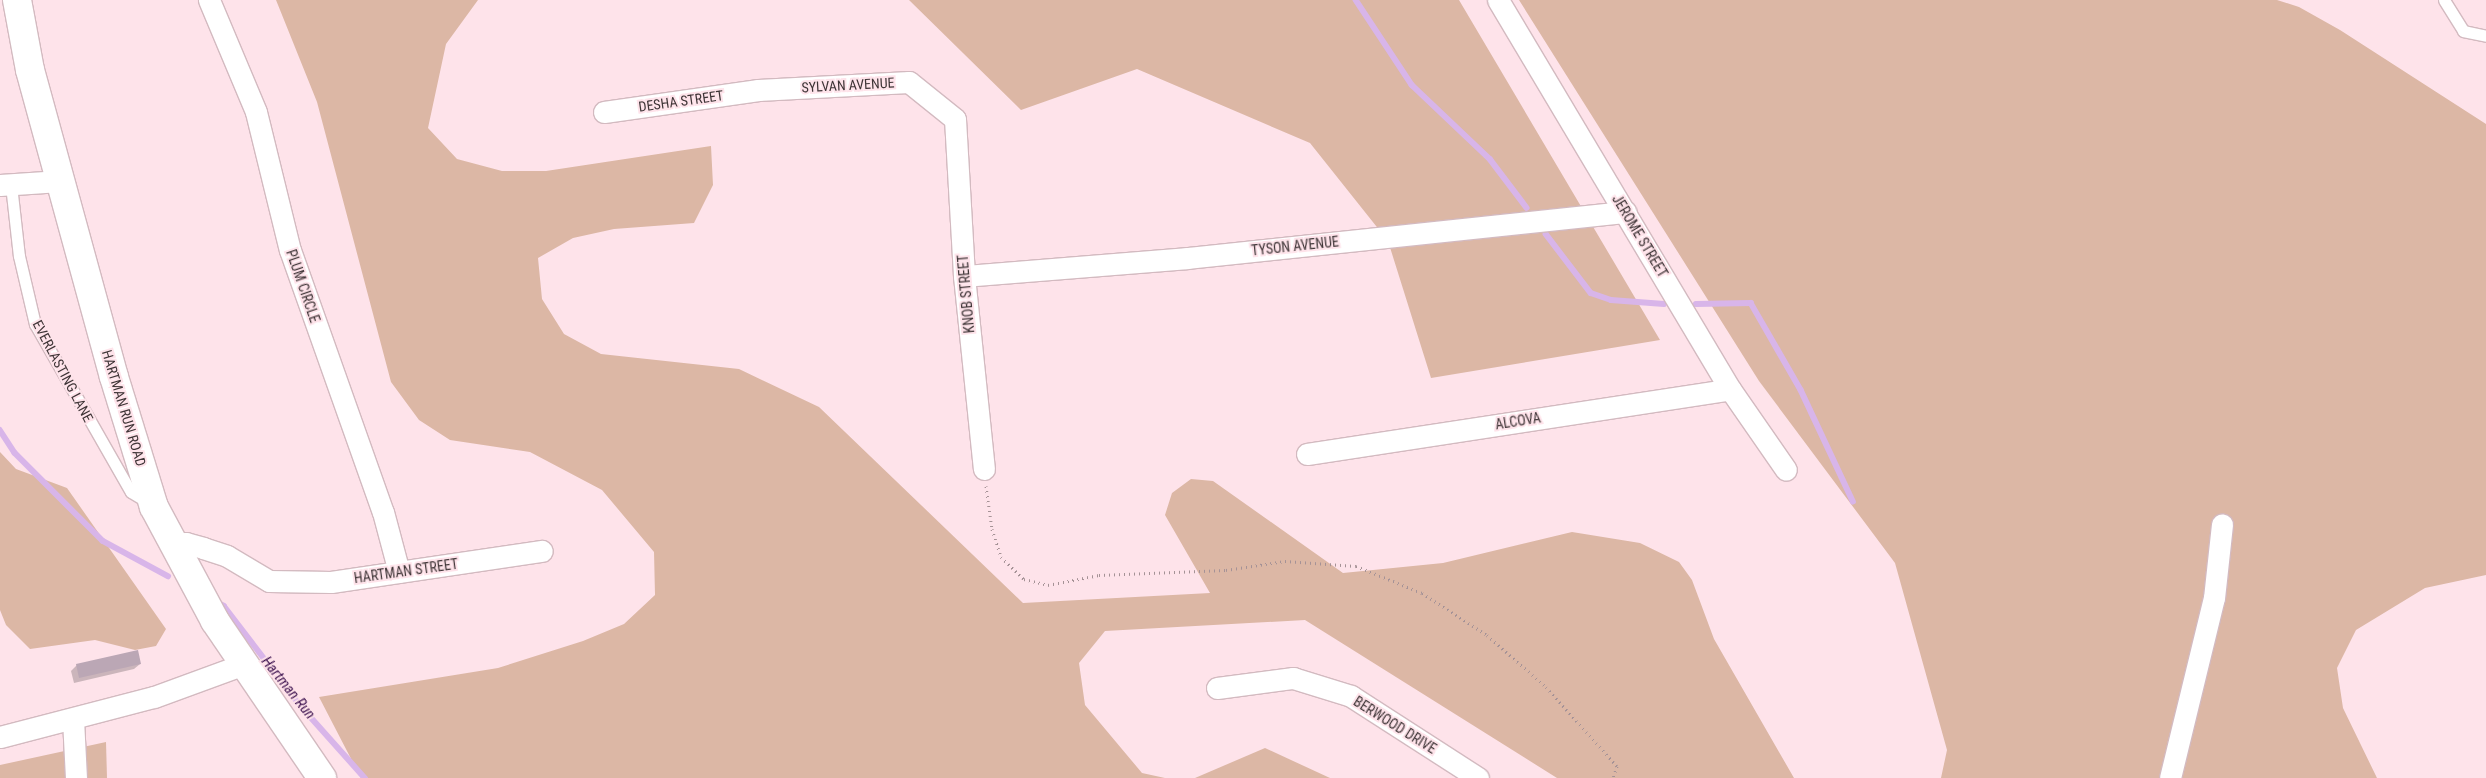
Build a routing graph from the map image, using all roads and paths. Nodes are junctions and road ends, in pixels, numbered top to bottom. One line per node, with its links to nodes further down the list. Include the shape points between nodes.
1 (18, 0): 9 (main road, HARTMAN RUN ROAD, via 30,70)
2 (209, 0): 21 (street, PLUM CIRCLE, via 256,112 290,250 383,512)
3 (1498, 0): 11 (street, JEROME STREET)
4 (2444, 0): 5 (lane, via 2463,31)
5 (2486, 36)
6 (758, 90): 7 (street, DESHA STREET); 8 (street, SYLVAN AVENUE, via 909,82)
7 (604, 112)
8 (955, 119): 12 (street, KNOB STREET)
9 (60, 181): 10 (street); 17 (main road, HARTMAN RUN ROAD)
10 (6, 185): 17 (lane, EVERLASTING LANE, via 36,324 131,492)
11 (1626, 212): 12 (street, TYSON AVENUE, via 1187,258); 13 (street, JEROME STREET)
12 (964, 276): 15 (street, KNOB STREET)
13 (1730, 389): 14 (street, ALCOVA); 16 (street, JEROME STREET)
14 (1307, 454)
15 (984, 469): 29 (path, via 992,529 1001,557 1024,579 1048,585 1099,575 1226,570 1285,562 1356,566 1422,593 1488,635 1546,688 1617,766)
16 (1786, 470)
17 (154, 507): 19 (main road, HARTMAN RUN ROAD)
18 (2222, 524): 30 (street, via 2214,598)
19 (174, 548): 21 (street, HARTMAN STREET, via 186,544 227,556 269,581 331,582); 22 (main road, HARTMAN RUN ROAD)
20 (542, 551): 21 (street, HARTMAN STREET)
21 (399, 572)
22 (244, 664): 24 (street, via 154,697); 27 (main road, HARTMAN RUN ROAD)
23 (1217, 688): 28 (street, BERWOOD DRIVE, via 1292,678 1352,696)
24 (73, 719): 25 (street); 26 (street)
25 (0, 737)
26 (76, 778)
27 (322, 778)
28 (1478, 778)
29 (1613, 778)
30 (2170, 778)

